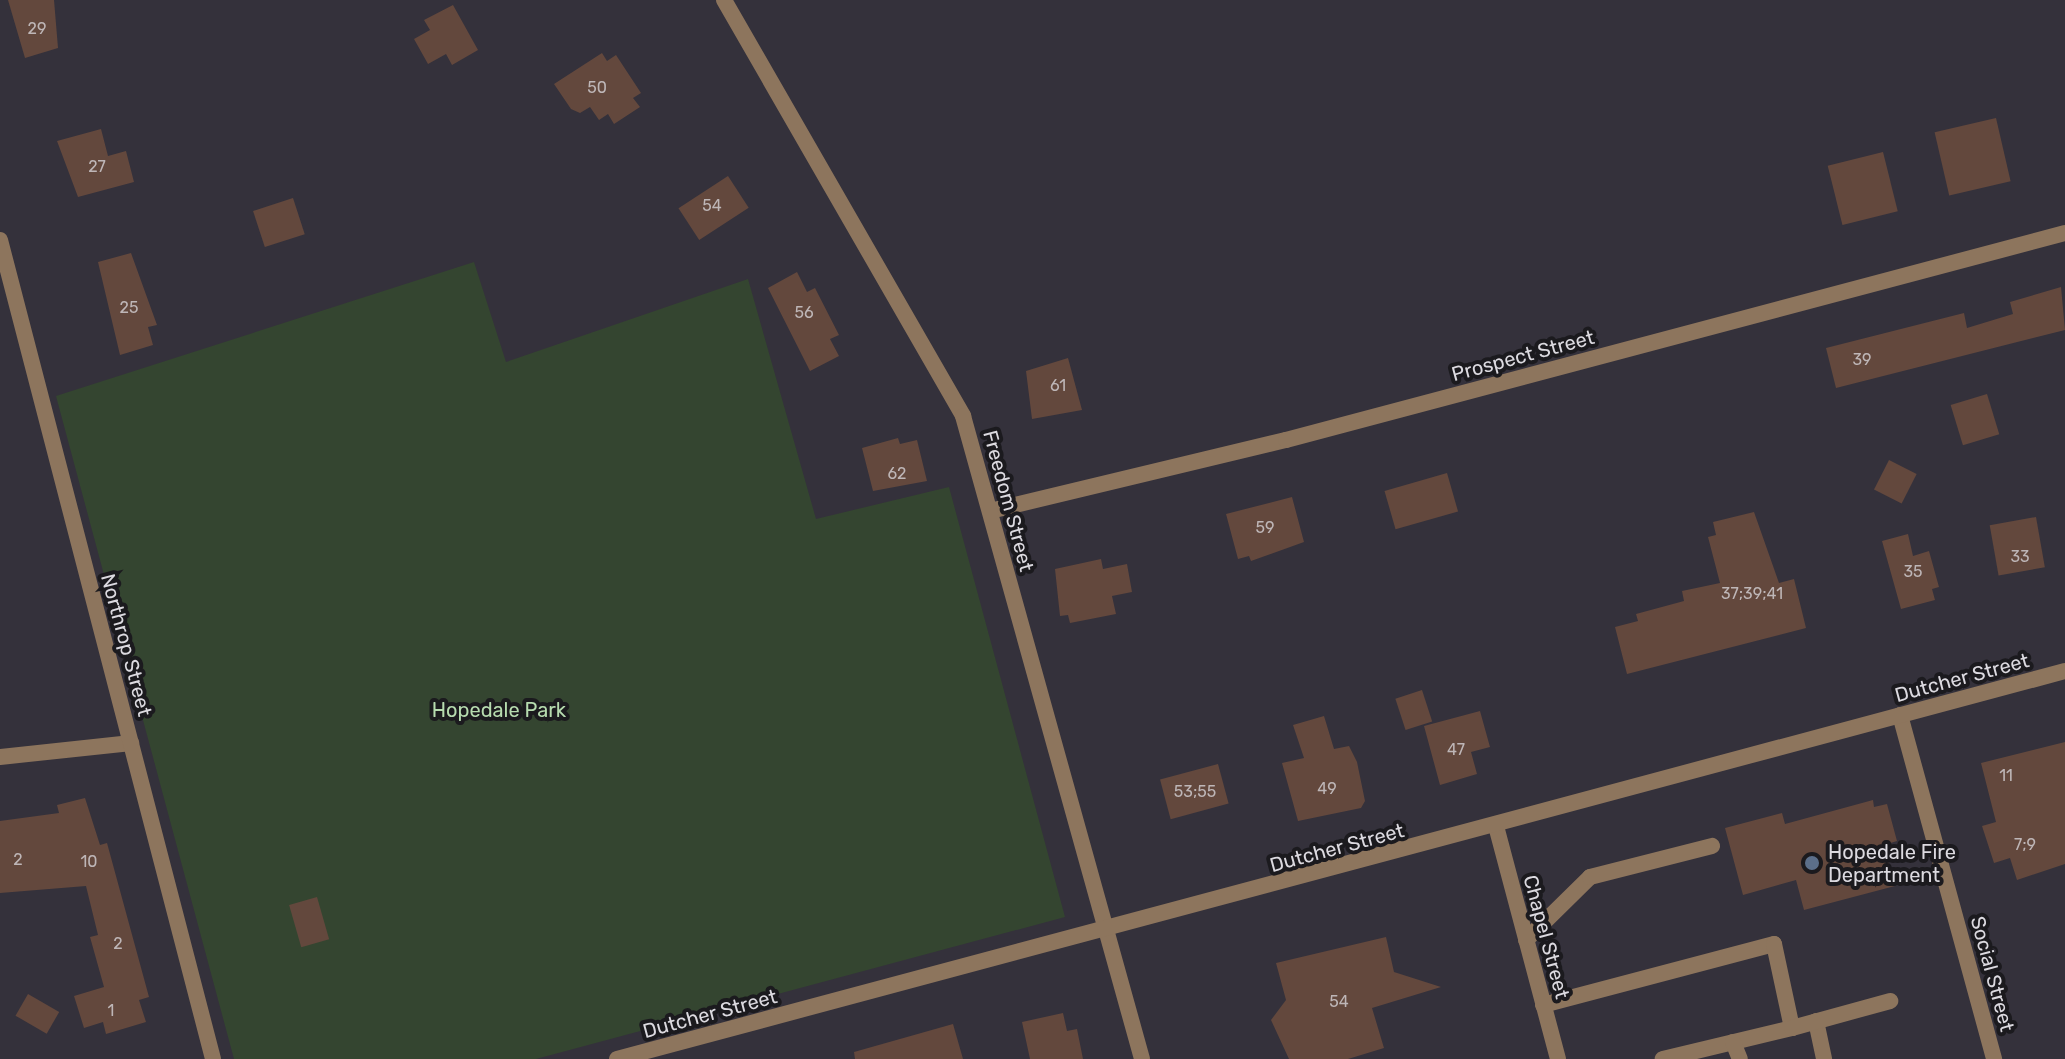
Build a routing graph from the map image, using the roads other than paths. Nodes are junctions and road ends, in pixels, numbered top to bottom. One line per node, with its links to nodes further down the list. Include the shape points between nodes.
1 (724, 0): 4 (street, Freedom Street, via 958,405)
2 (2065, 233): 4 (street, Prospect Street, via 1286,440)
3 (0, 240): 7 (street, Northrop Street)
4 (990, 511): 11 (street, Freedom Street)
5 (2065, 671): 6 (street, Dutcher Street)
6 (1900, 715): 9 (street, Dutcher Street); 25 (street, Social Street)
7 (131, 743): 8 (street); 18 (street, Northrop Street)
8 (0, 757)
9 (1496, 826): 11 (street, Dutcher Street); 12 (street, Chapel Street)
10 (1712, 846): 12 (street, via 1590,877)
11 (1106, 931): 19 (street, Dutcher Street); 20 (street, Freedom Street)
12 (1526, 940): 14 (street, Chapel Street)
13 (1890, 1001): 15 (street)
14 (1543, 1005): 16 (street, via 1774,944); 21 (street, Chapel Street)
15 (1816, 1021): 16 (street); 24 (street)
16 (1792, 1028): 17 (street)
17 (1733, 1042): 22 (street); 23 (street)
18 (213, 1059)
19 (617, 1059)
20 (1142, 1059)
21 (1558, 1059)
22 (1663, 1059)
23 (1740, 1059)
24 (1824, 1059)
25 (1994, 1059)

